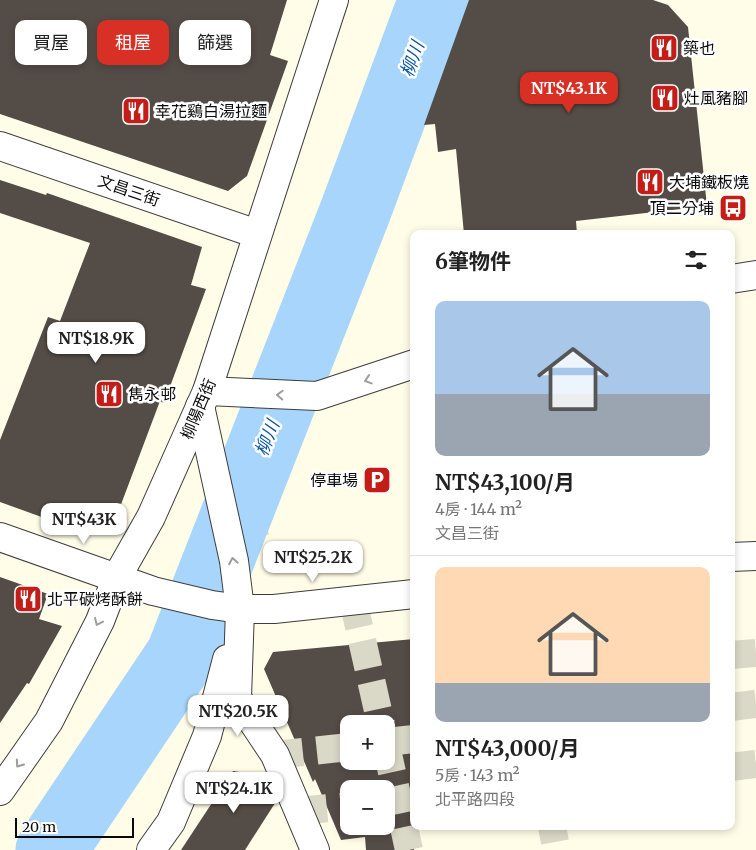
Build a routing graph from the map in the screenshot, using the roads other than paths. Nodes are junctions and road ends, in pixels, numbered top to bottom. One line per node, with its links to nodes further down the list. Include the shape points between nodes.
1 (334, 0): 3 (street, 柳陽西街)
2 (0, 146): 3 (street, 文昌三街)
3 (258, 234): 7 (street, 柳陽西街)
4 (756, 275): 5 (street)
5 (735, 278)
6 (410, 365): 7 (street, one-way to 7, via 317,396 244,393)
7 (204, 398): 11 (street, 柳陽西街, via 151,517); 13 (street, one-way to 7)
8 (0, 537): 11 (street)
9 (756, 556): 10 (street)
10 (735, 557)
11 (117, 577): 13 (street, via 153,591 212,606); 14 (street, 柳陽西街, one-way to 14, via 100,621 49,721)
12 (410, 594): 13 (street, via 274,609)
13 (240, 609): 15 (street, via 207,736 171,822); 16 (street, via 237,698 275,755)
14 (0, 791)
15 (151, 850)
16 (315, 850)

